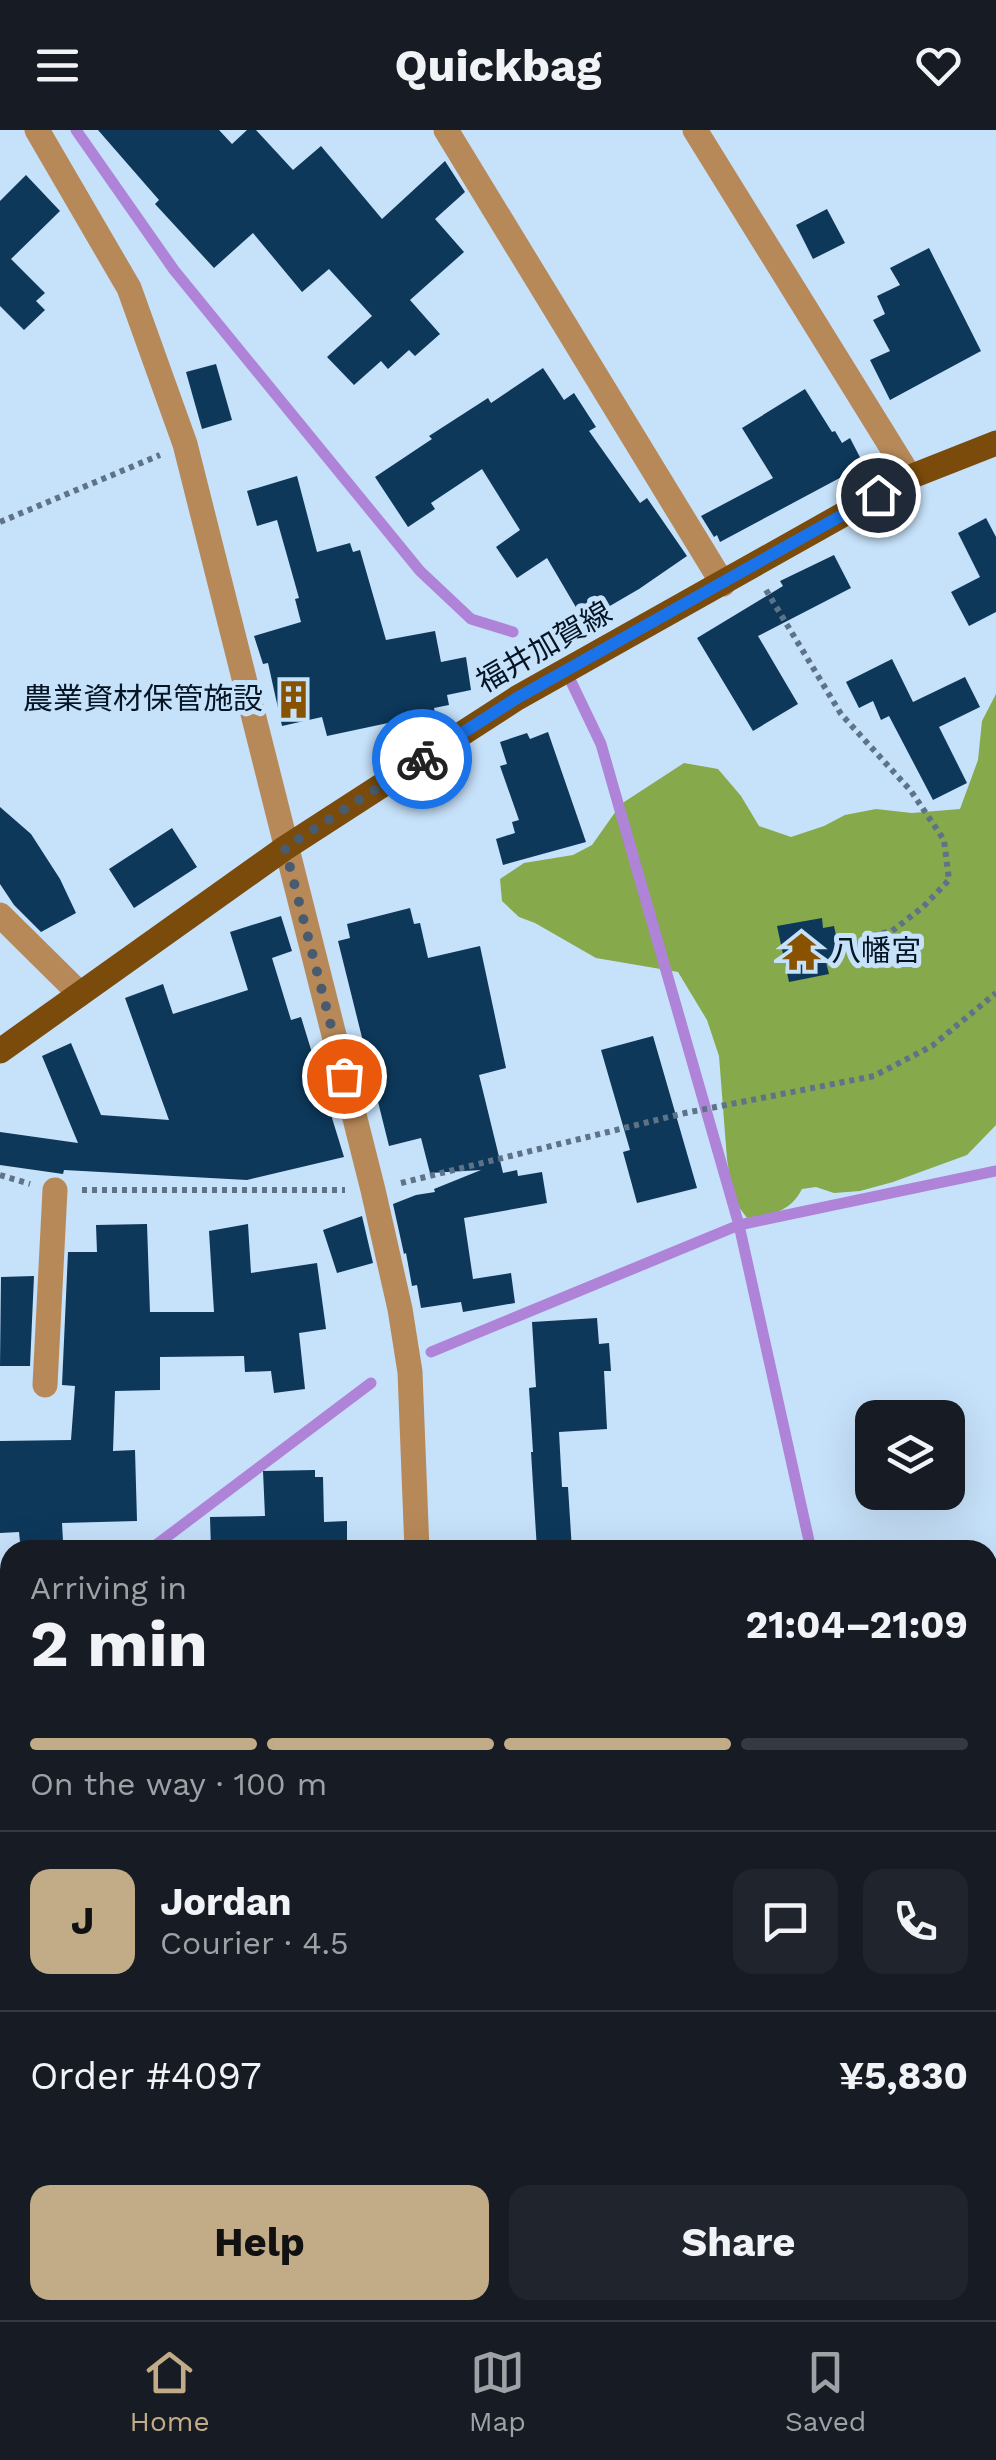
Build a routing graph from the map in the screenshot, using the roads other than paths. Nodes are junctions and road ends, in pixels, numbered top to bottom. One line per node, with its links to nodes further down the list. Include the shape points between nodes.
1 (38, 130): 7 (street, via 129,288 185,444)
2 (446, 130): 6 (street)
3 (696, 130): 5 (street)
4 (996, 444): 5 (main road, 福井加賀線)
5 (910, 477): 6 (main road, 福井加賀線)
6 (722, 584): 7 (main road, 福井加賀線, via 517,698)
7 (285, 848): 9 (main road, 福井加賀線); 13 (street, via 400,1310 410,1372)
8 (0, 915): 9 (street)
9 (80, 994): 10 (main road, 福井加賀線)
10 (0, 1051)
11 (56, 1190): 12 (street)
12 (45, 1385)
13 (417, 1540)

